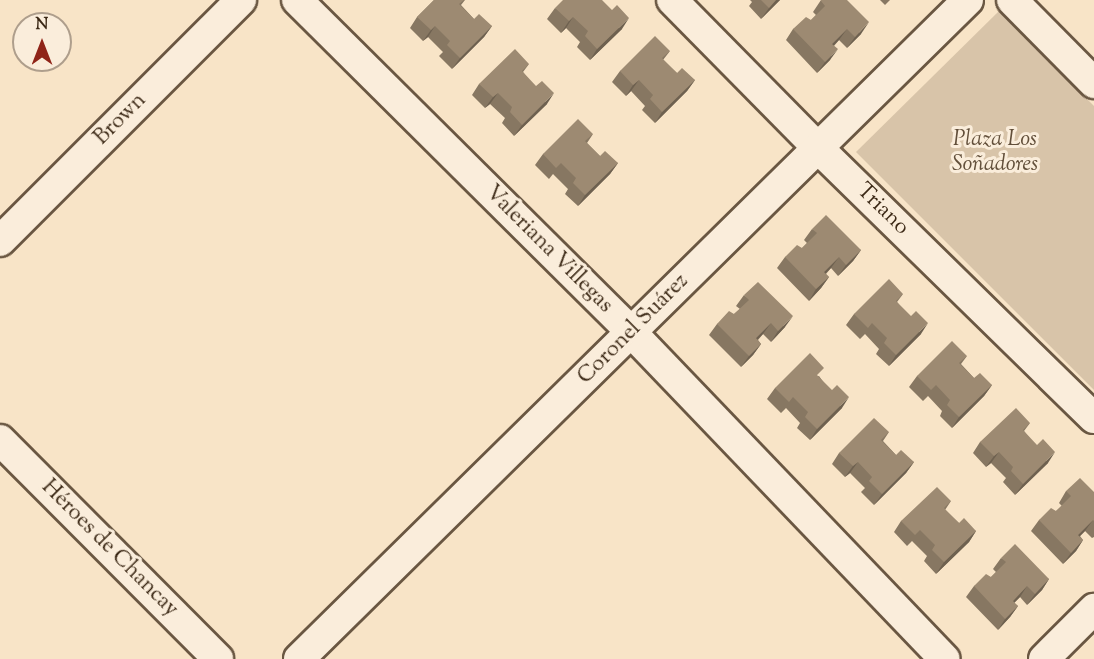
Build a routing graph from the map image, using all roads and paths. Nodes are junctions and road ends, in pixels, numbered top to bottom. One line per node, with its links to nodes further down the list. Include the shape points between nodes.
1 (241, 0): 8 (street, Brown)
2 (297, 0): 9 (street, Valeriana Villegas)
3 (672, 0): 7 (street, Triano)
4 (968, 0): 7 (street, Coronel Suárez)
5 (1012, 0): 6 (street)
6 (1094, 83)
7 (818, 148): 9 (street, Coronel Suárez); 10 (street, Triano)
8 (0, 240)
9 (631, 332): 14 (street, Coronel Suárez); 15 (street, Valeriana Villegas)
10 (1094, 418)
11 (0, 440): 13 (street, Héroes de Chancay)
12 (1094, 609): 16 (street)
13 (218, 659)
14 (299, 659)
15 (945, 659)
16 (1044, 659)

